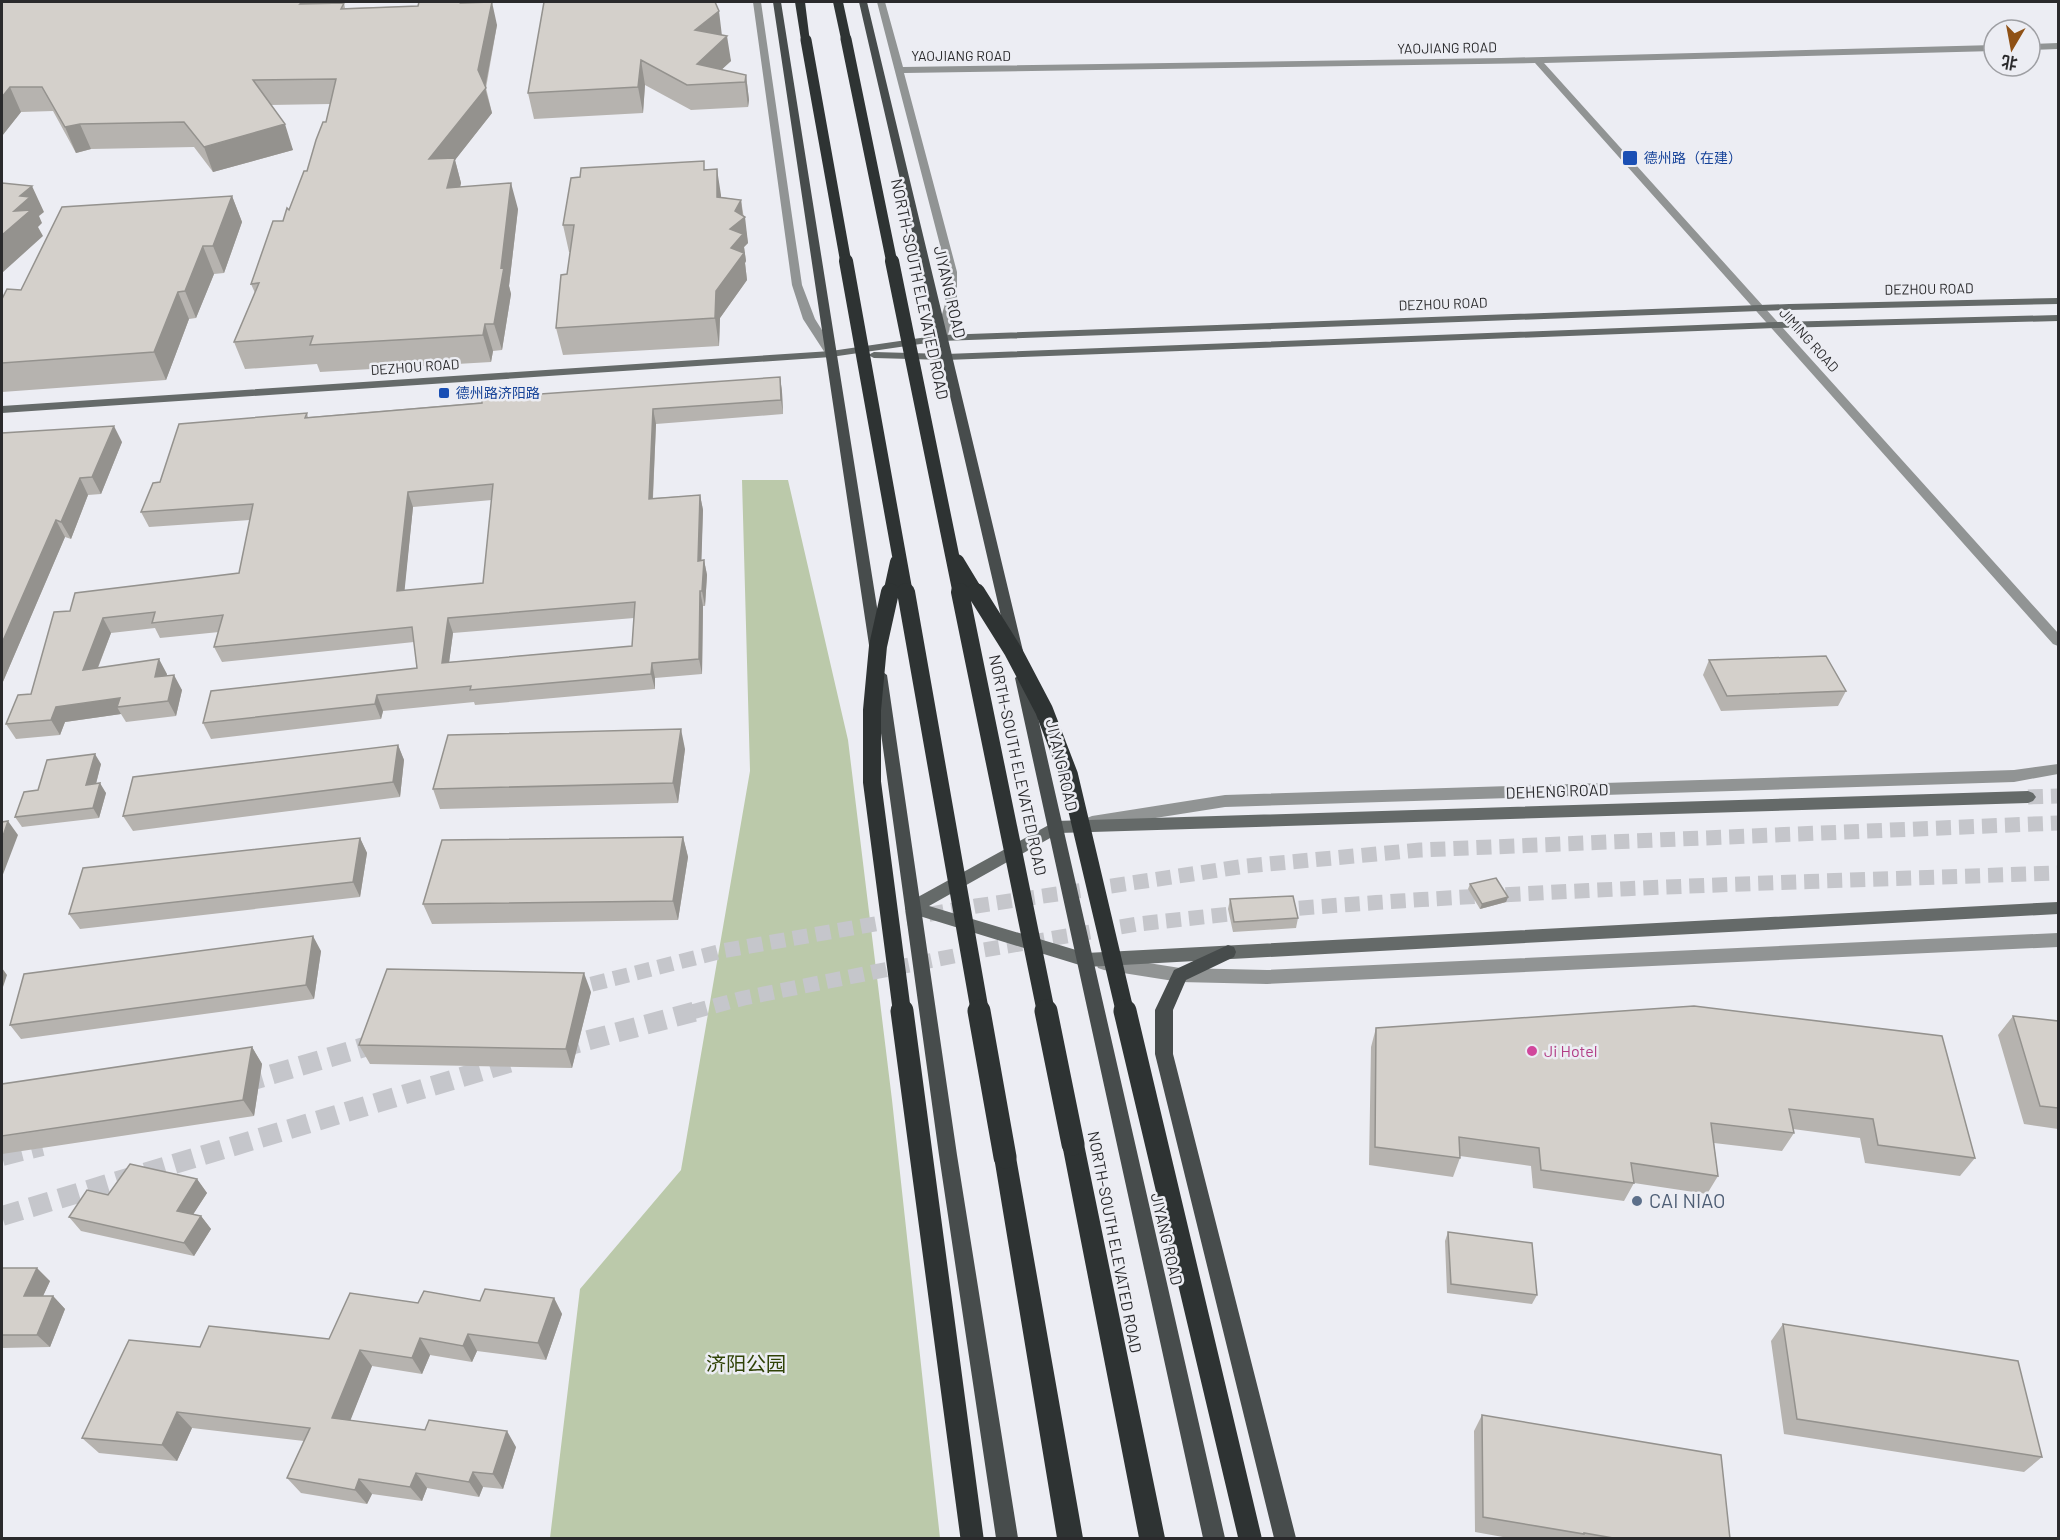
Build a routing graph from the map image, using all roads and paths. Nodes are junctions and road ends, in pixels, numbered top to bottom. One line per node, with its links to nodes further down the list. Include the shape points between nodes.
1 (757, 2): 17 (street, via 797,285 809,319)
2 (777, 2): 17 (main road)
3 (800, 2): 21 (highway, bridge)
4 (838, 2): 20 (highway, NORTH-SOUTH ELEVATED ROAD, bridge)
5 (863, 2): 16 (main road, JIYANG ROAD)
6 (881, 2): 11 (street)
7 (2058, 46): 8 (street)
8 (2042, 47)
9 (1982, 48): 10 (street, YAOJIANG ROAD)
10 (1537, 60): 11 (street, YAOJIANG ROAD); 13 (street, JIMING ROAD)
11 (900, 70): 16 (street, via 952,272 951,304)
12 (2058, 301): 13 (street, DEZHOU ROAD)
13 (1760, 308): 15 (street, JIMING ROAD); 16 (street, DEZHOU ROAD)
14 (2058, 318): 15 (street, DEZHOU ROAD)
15 (1774, 325): 18 (street, DEZHOU ROAD); 22 (street, JIMING ROAD)
16 (941, 338): 17 (street, DEZHOU ROAD); 18 (main road, JIYANG ROAD)
17 (831, 354): 18 (street, DEZHOU ROAD); 19 (street, DEZHOU ROAD); 26 (main road)
18 (946, 357): 25 (main road, JIYANG ROAD)
19 (2, 410)
20 (950, 550): 35 (highway, NORTH-SOUTH ELEVATED ROAD, bridge); 37 (highway, bridge, via 1013,651 1044,710 1069,775)
21 (899, 554): 32 (highway, bridge, via 878,645 872,711 872,783); 34 (highway, bridge)
22 (2058, 641)
23 (2058, 769): 25 (street, DEHENG ROAD, via 2014,776 1226,801)
24 (2028, 797): 25 (street)
25 (1056, 827): 26 (street); 30 (main road, JIYANG ROAD)
26 (913, 908): 30 (street); 33 (main road)
27 (2058, 908): 29 (street)
28 (2058, 940): 31 (street, via 1267,977)
29 (1228, 952): 30 (street); 31 (main road)
30 (1086, 960): 31 (street); 36 (main road, JIYANG ROAD)
31 (1180, 975): 38 (main road, via 1164,1010 1164,1054)
32 (972, 1539)
33 (1007, 1539)
34 (1070, 1539)
35 (1152, 1539)
36 (1214, 1539)
37 (1250, 1539)
38 (1285, 1539)

